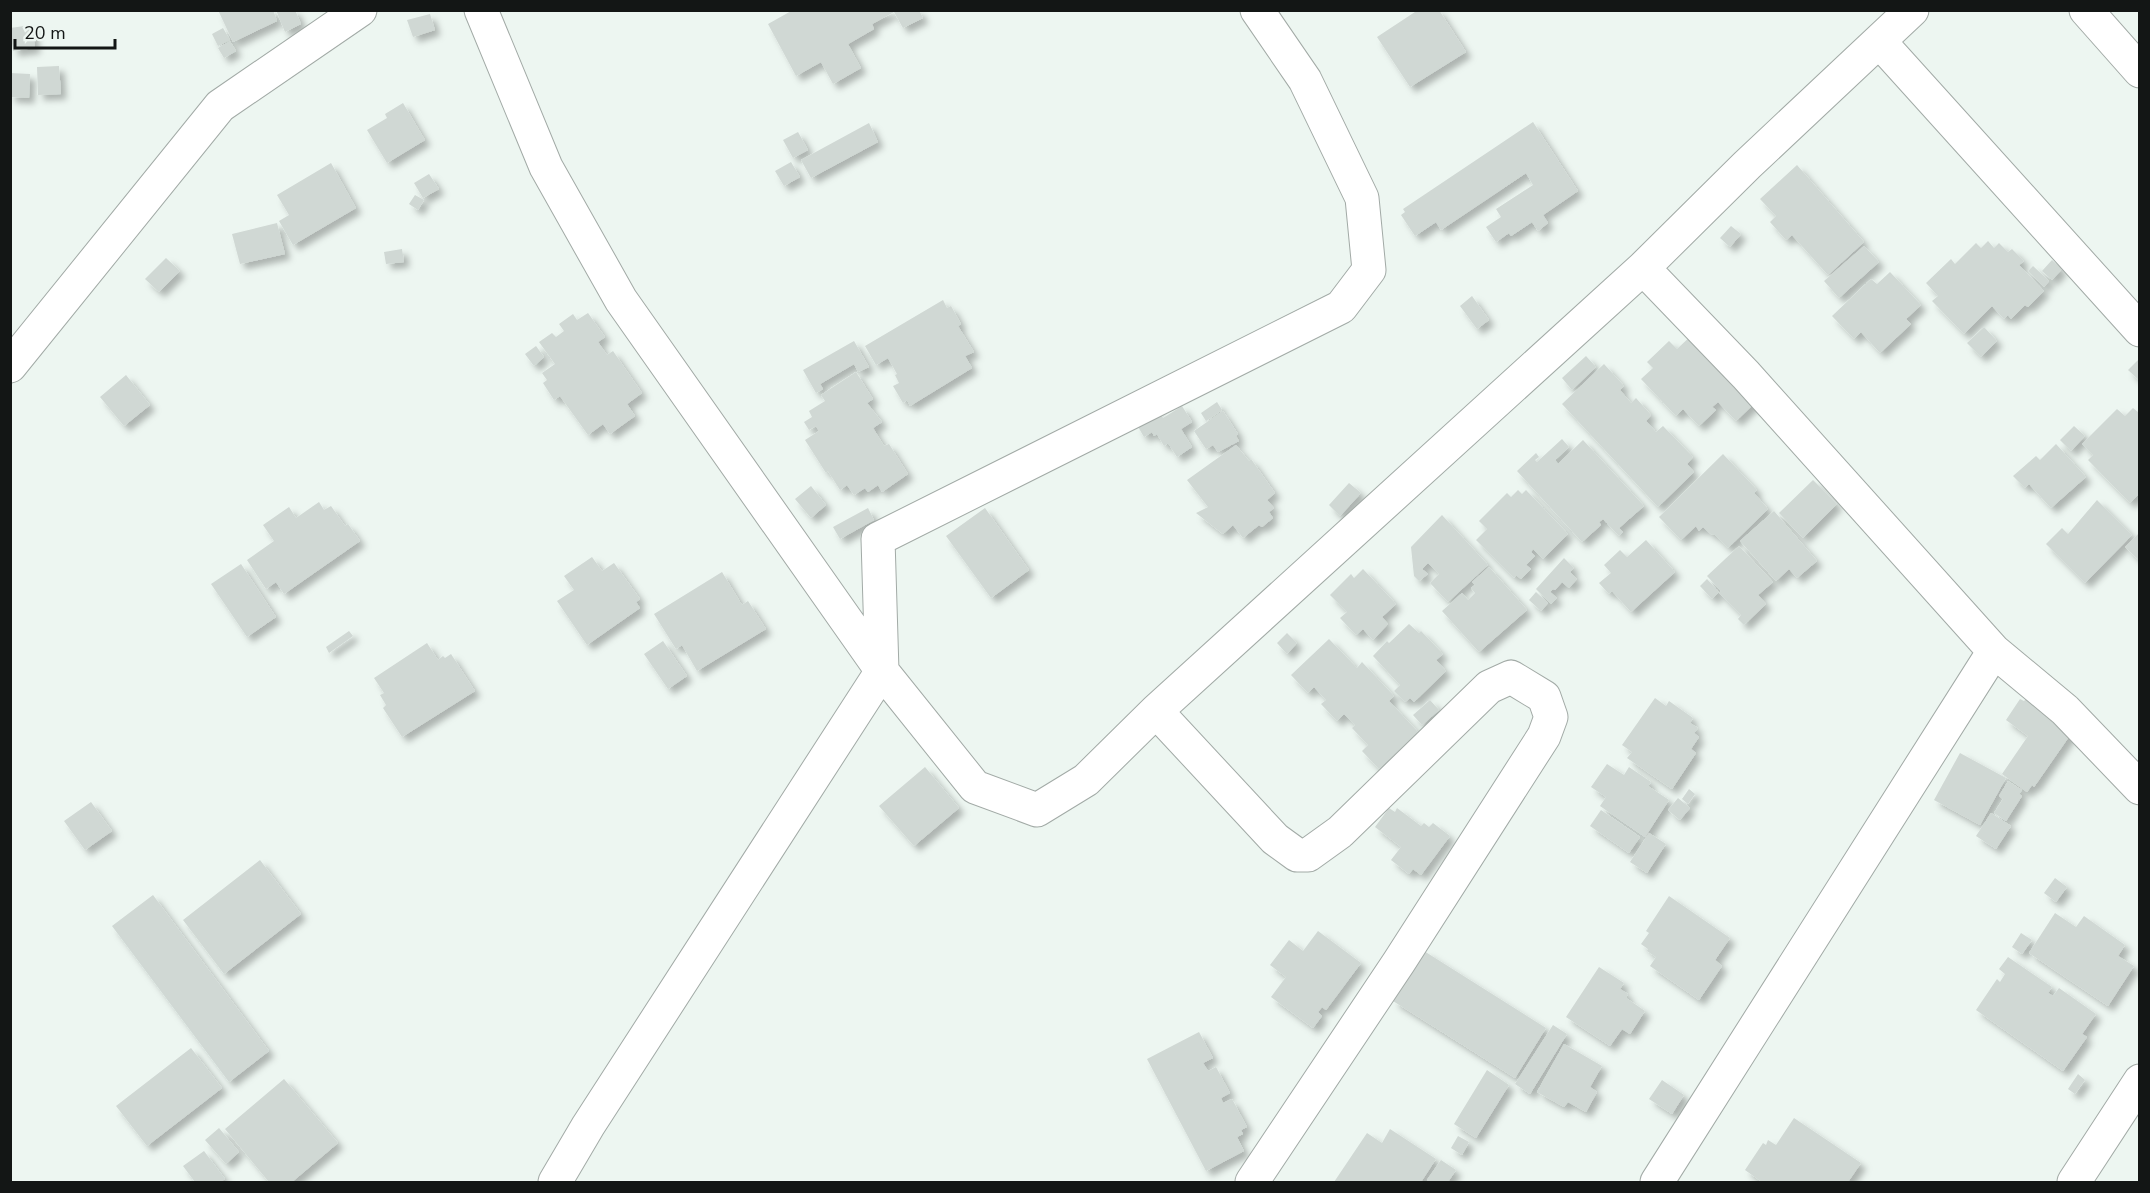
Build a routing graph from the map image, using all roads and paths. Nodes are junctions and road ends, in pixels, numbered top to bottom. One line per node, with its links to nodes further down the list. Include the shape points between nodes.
1 (360, 10): 10 (street, via 220,106)
2 (481, 10): 12 (street, via 546,167 621,300)
3 (1257, 10): 12 (street, via 1305,80 1362,198 1369,270 1341,307 878,540)
4 (1912, 10): 6 (street)
5 (2086, 10): 7 (street)
6 (1879, 41): 8 (street); 9 (street)
7 (2139, 71)
8 (1643, 268): 11 (street, via 1746,375); 13 (street)
9 (2139, 330)
10 (10, 366)
11 (1994, 651): 14 (street, via 2065,710); 18 (street)
12 (882, 671): 13 (street, via 975,787 1037,810 1086,780); 16 (street)
13 (1156, 711): 17 (street, via 1275,839 1297,855 1308,855 1340,832 1489,687 1511,677 1544,697 1551,717 1544,736 1399,962)
14 (2139, 788)
15 (2139, 1081): 19 (street)
16 (555, 1182)
17 (1252, 1182)
18 (1657, 1182)
19 (2074, 1182)

